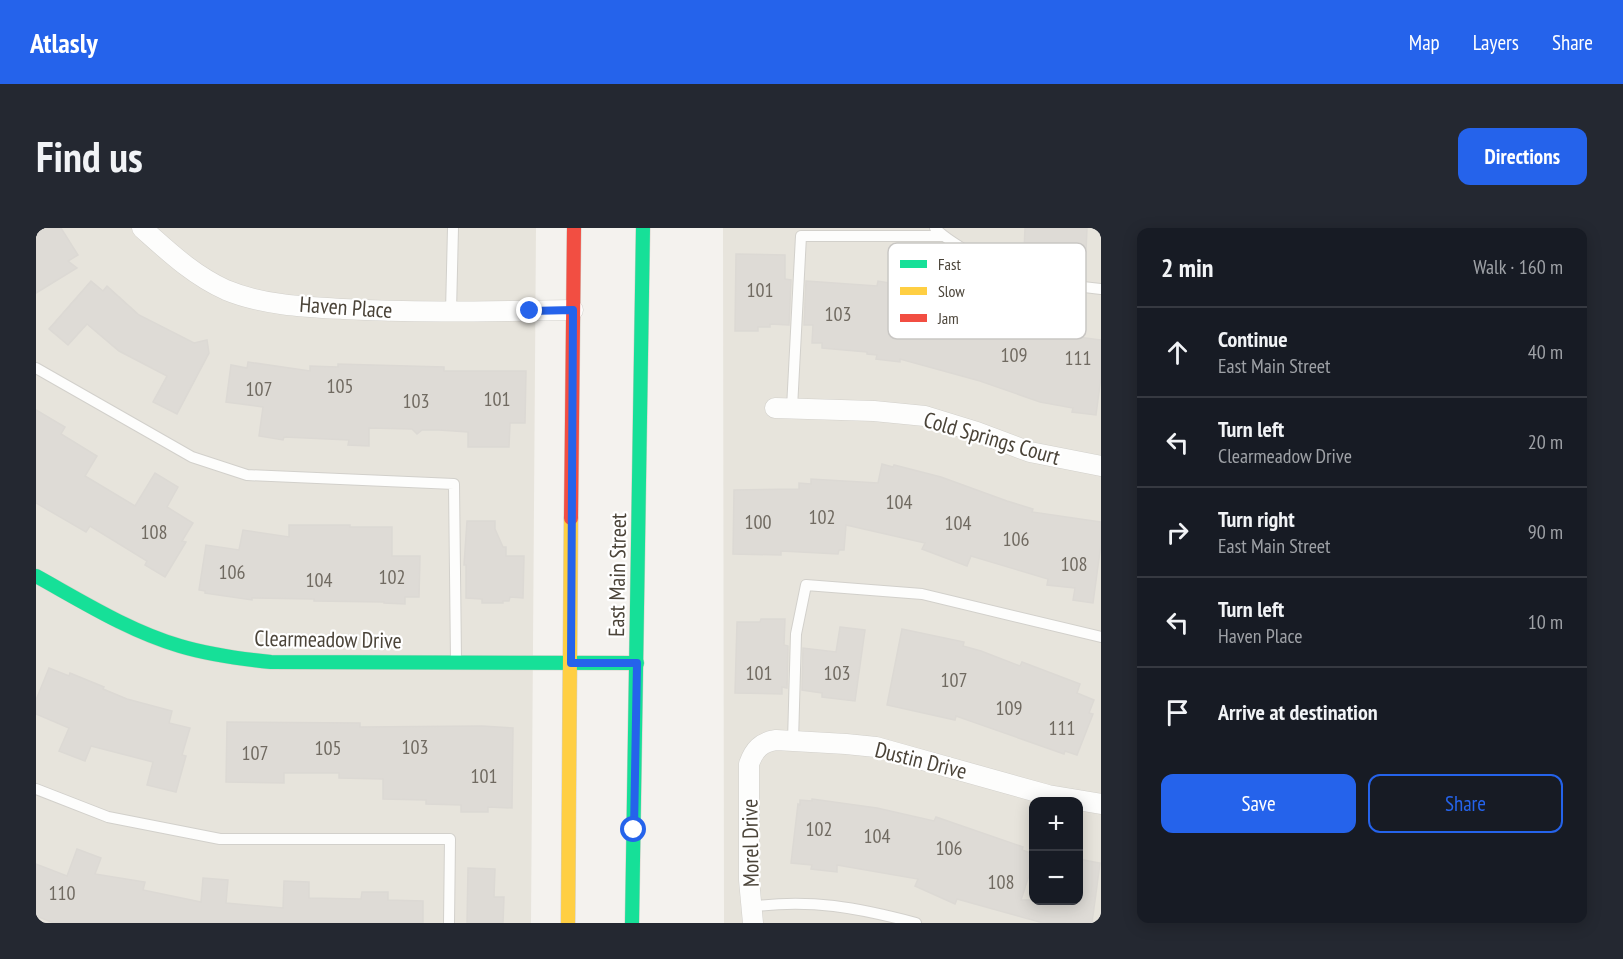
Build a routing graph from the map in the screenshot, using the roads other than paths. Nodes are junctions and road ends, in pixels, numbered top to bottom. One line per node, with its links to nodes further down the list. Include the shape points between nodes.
1 (142, 228): 10 (street, Haven Place, via 201,278 250,298 312,307)
2 (453, 228): 10 (lane)
3 (574, 228): 9 (main road, East Main Street)
4 (643, 228): 18 (main road, East Main Street)
5 (938, 232): 6 (lane); 12 (lane, via 801,236)
6 (955, 243)
7 (1086, 287): 8 (lane)
8 (1101, 289)
9 (573, 310): 10 (street, Haven Place); 17 (main road, East Main Street)
10 (451, 312)
11 (36, 368): 16 (lane, via 192,457 247,476 454,484)
12 (784, 408): 13 (street, Cold Springs Court, via 925,416 1030,452)
13 (1101, 466)
14 (36, 576): 16 (main road, Clearmeadow Drive, via 120,622 166,642 212,655 270,662)
15 (1101, 637): 19 (lane, via 922,594 806,585 796,634)
16 (456, 662): 17 (main road, Clearmeadow Drive)
17 (571, 663): 18 (main road, Clearmeadow Drive); 25 (main road, East Main Street)
18 (637, 663): 26 (main road, East Main Street)
19 (793, 741): 20 (street, Dustin Drive, via 767,741 752,755); 22 (street, Dustin Drive, via 876,747 1048,795)
20 (749, 764): 23 (street, Morel Drive)
21 (36, 789): 24 (lane, via 108,817 220,839 450,839)
22 (1101, 804)
23 (752, 915): 27 (lane, via 782,902 831,905)
24 (449, 923)
25 (568, 923)
26 (632, 923)
27 (916, 923)

